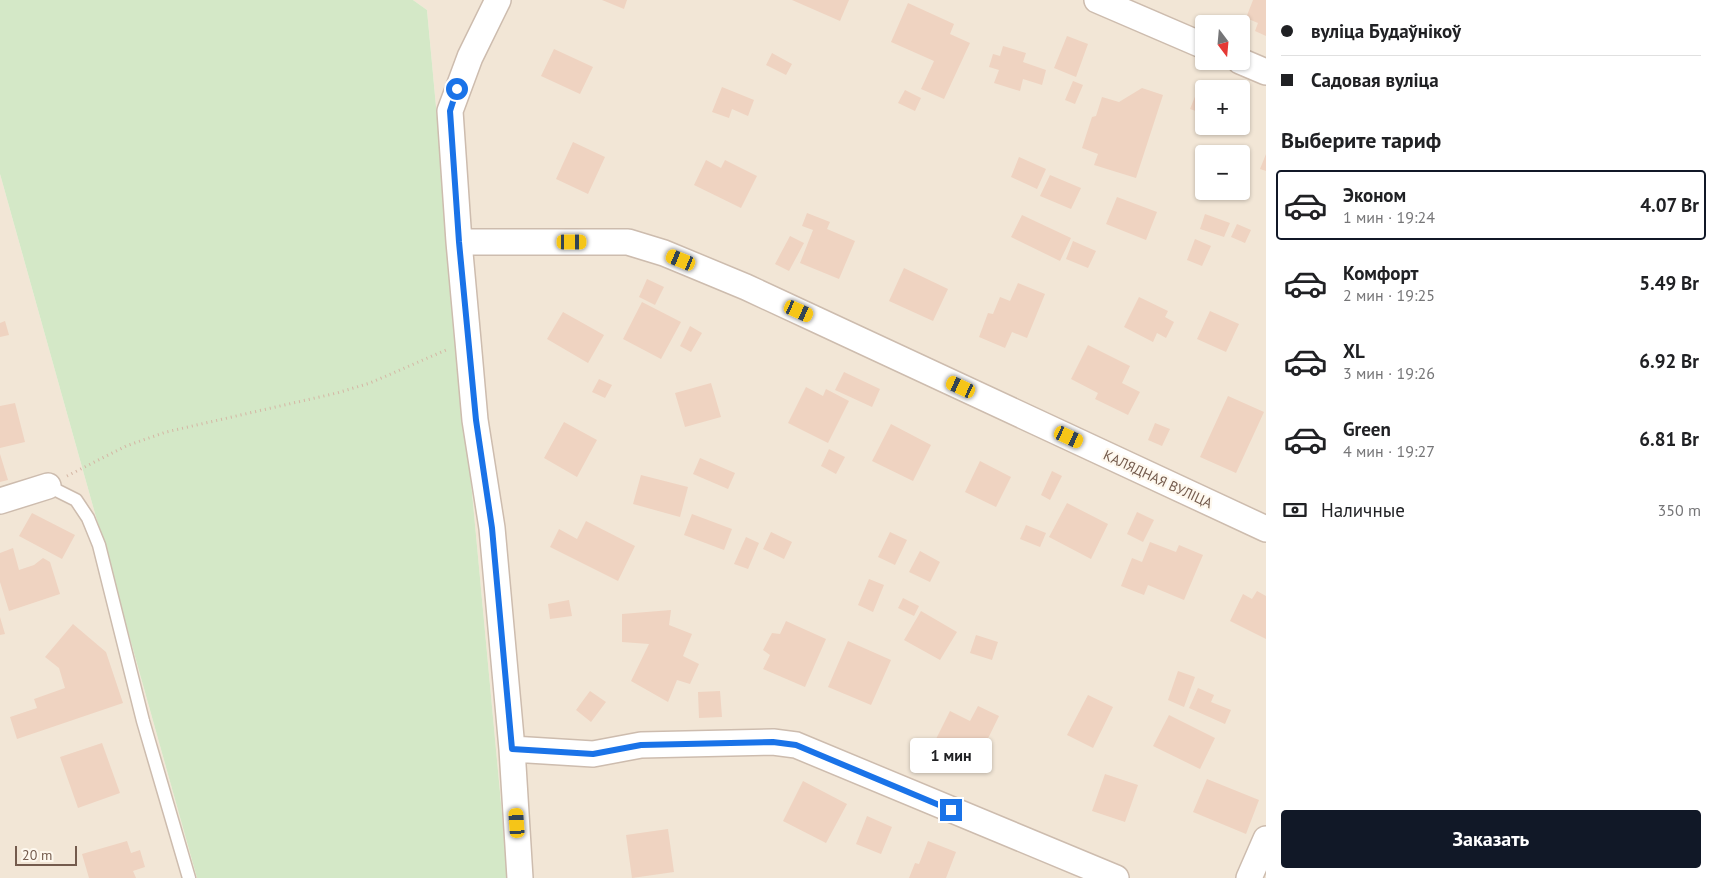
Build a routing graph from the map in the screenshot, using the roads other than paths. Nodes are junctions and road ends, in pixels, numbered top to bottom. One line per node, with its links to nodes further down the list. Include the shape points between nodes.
1 (498, 0): 6 (street, via 470,57 450,111)
2 (1097, 0): 3 (street)
3 (1195, 42)
4 (1250, 65): 5 (street)
5 (1266, 72)
6 (459, 242): 9 (street, КАЛЯДНАЯ ВУЛІЦА, via 628,242 664,254 746,287); 10 (street, via 476,420 492,528)
7 (48, 486): 8 (street); 12 (lane, via 76,500 99,544 143,722)
8 (0, 501)
9 (1266, 530)
10 (512, 749): 13 (street); 14 (street, via 593,754 641,745 773,742 796,745)
11 (1266, 839): 15 (street)
12 (189, 878)
13 (520, 878)
14 (1116, 878)
15 (1249, 878)

